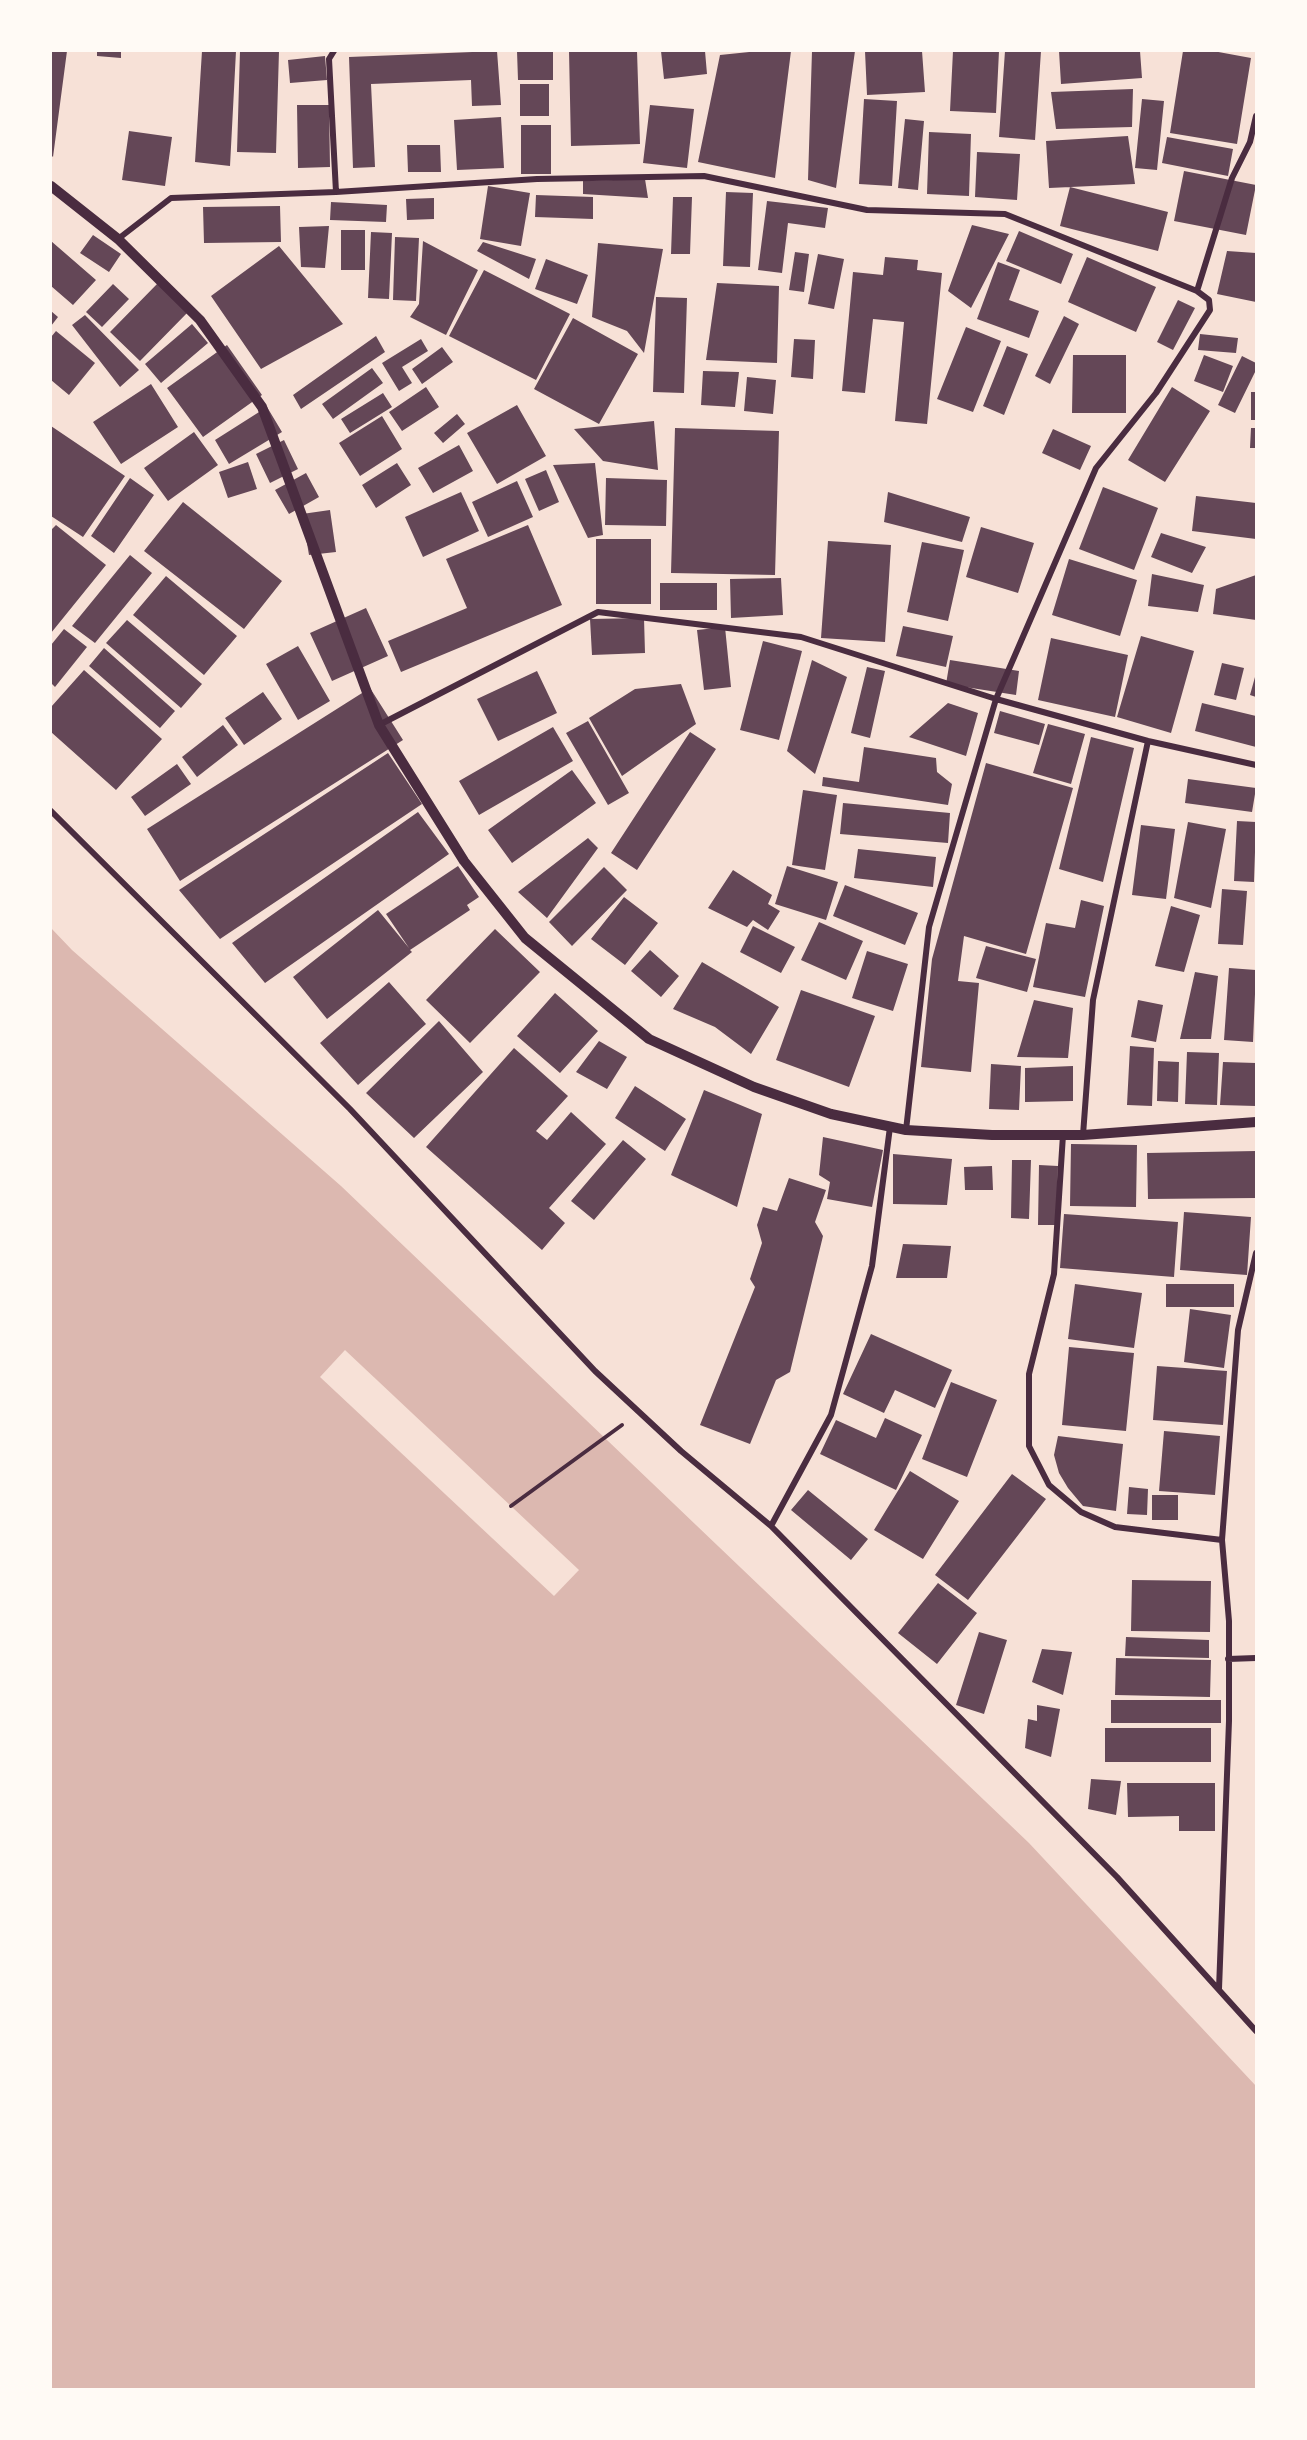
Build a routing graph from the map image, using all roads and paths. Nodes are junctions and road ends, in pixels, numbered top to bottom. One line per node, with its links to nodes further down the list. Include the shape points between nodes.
1 (334, 51): 4 (street, via 329,59)
2 (1256, 116): 6 (street)
3 (51, 186): 5 (street)
4 (336, 192): 5 (street, via 171,198); 6 (street, via 537,179 704,176 867,210 1005,214)
5 (117, 239): 8 (street, via 200,320 262,407)
6 (1197, 291): 7 (street, via 1209,300 1210,310 1156,393 1096,468)
7 (996, 699): 8 (street, via 801,637 598,612); 9 (street); 14 (street, via 929,927)
8 (379, 725): 13 (street, via 464,861 525,938 649,1038 754,1087 831,1114)
9 (1148, 741): 10 (street); 16 (street, via 1093,1000)
10 (1256, 765)
11 (51, 811): 18 (street, via 350,1109 595,1371)
12 (1256, 1122): 16 (street)
13 (890, 1128): 14 (street); 20 (street, via 872,1266 831,1415)
14 (906, 1130): 15 (street)
15 (1063, 1135): 16 (street); 21 (street, via 1054,1274 1029,1374 1029,1446 1049,1485 1081,1512 1115,1527)
16 (1083, 1135)
17 (1256, 1253): 21 (street, via 1238,1330)
18 (640, 1412): 19 (path); 20 (street)
19 (511, 1506)
20 (771, 1526): 24 (street, via 1117,1878)
21 (1222, 1540): 23 (street)
22 (1256, 1658): 23 (street)
23 (1228, 1659): 24 (street)
24 (1219, 1989): 25 (street)
25 (1256, 2031)

